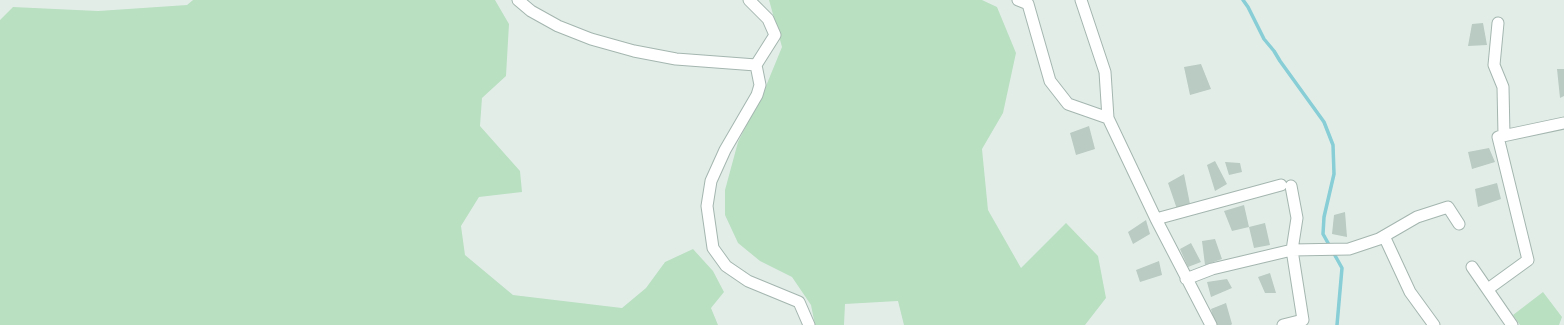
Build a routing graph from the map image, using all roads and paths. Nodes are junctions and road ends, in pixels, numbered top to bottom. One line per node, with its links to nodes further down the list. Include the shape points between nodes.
1 (518, 0): 6 (street, via 531,11 558,26 627,49 676,59)
2 (749, 0): 6 (street, via 768,19 775,35)
3 (1018, 0): 7 (street, via 1028,4 1050,81 1068,104)
4 (1081, 0): 7 (street, via 1105,72)
5 (1498, 23): 9 (street, via 1494,65 1503,87)
6 (756, 65): 17 (street, via 760,85 757,95 725,150 711,181 707,206 713,248 726,266 748,281 799,302)
7 (1108, 118): 10 (street)
8 (1564, 123): 9 (street)
9 (1504, 135): 16 (street, via 1498,137 1528,260)
10 (1156, 219): 13 (street, via 1286,186 1297,218); 15 (street)
11 (1459, 224): 12 (street, via 1448,207 1417,217)
12 (1384, 236): 13 (street, via 1349,249); 20 (street, via 1410,292)
13 (1292, 250): 15 (street, via 1212,269); 19 (street, via 1302,320)
14 (1472, 267): 16 (street)
15 (1186, 279): 18 (street)
16 (1488, 289): 21 (street)
17 (808, 325)
18 (1211, 325)
19 (1283, 325)
20 (1434, 325)
21 (1512, 325)

